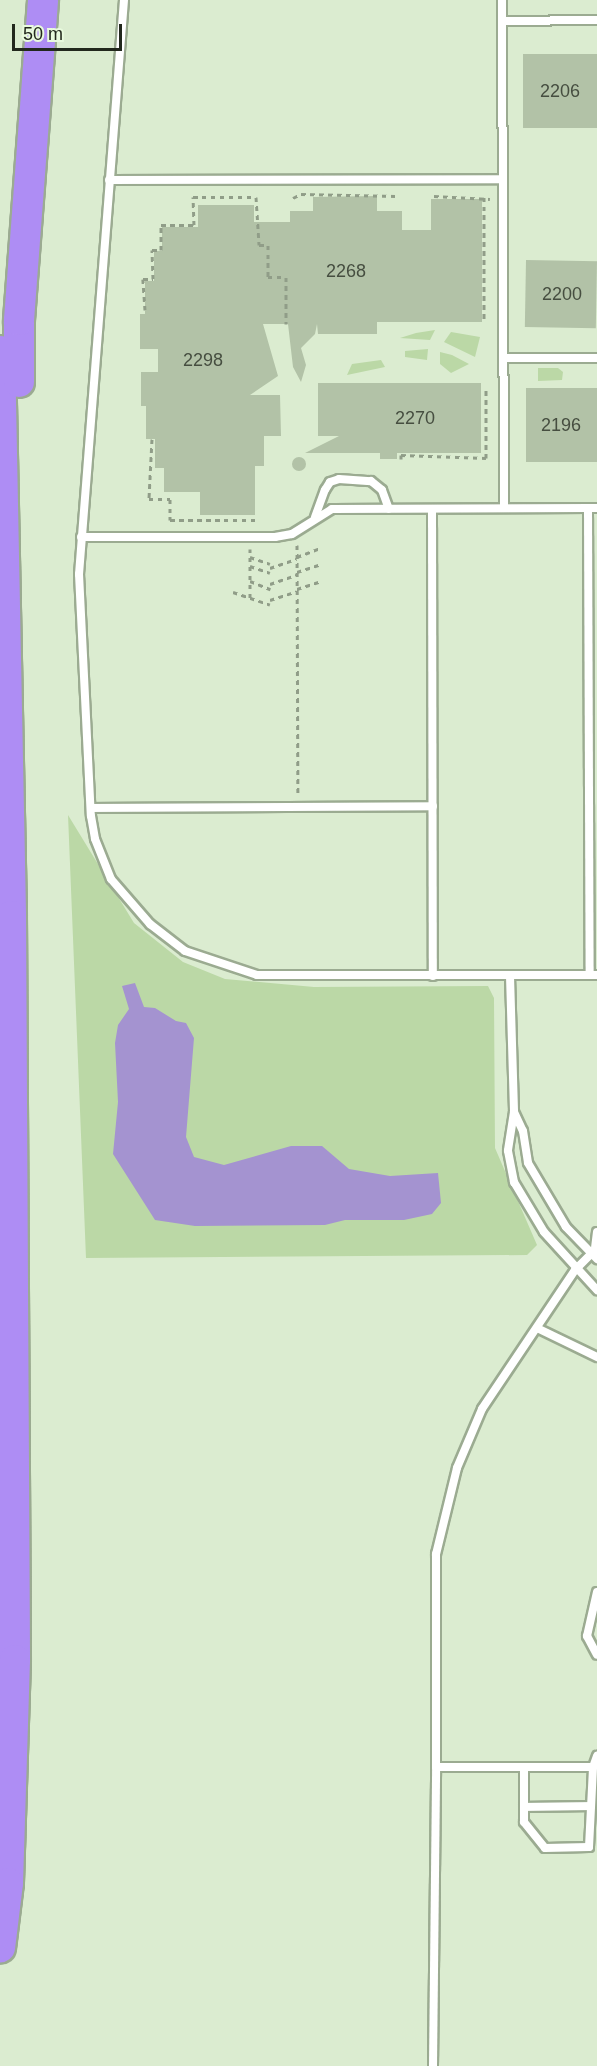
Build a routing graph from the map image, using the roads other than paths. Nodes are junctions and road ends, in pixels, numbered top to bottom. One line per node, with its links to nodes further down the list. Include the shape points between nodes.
1 (43, 0): 19 (highway, via 19,320 20,656)
2 (124, 0): 7 (lane)
3 (502, 0): 5 (lane)
4 (597, 20): 5 (lane)
5 (503, 21): 6 (lane)
6 (503, 179): 7 (lane); 9 (lane)
7 (109, 180): 16 (lane)
8 (0, 351): 19 (highway)
9 (504, 358): 10 (lane); 11 (lane)
10 (597, 358)
11 (504, 508): 12 (lane); 14 (lane)
12 (593, 508): 20 (lane)
13 (389, 509): 14 (lane); 15 (lane, via 332,509); 15 (lane, via 382,490 371,481 339,479 330,482)
14 (432, 509): 17 (lane)
15 (315, 517): 16 (lane, via 292,534 275,537)
16 (81, 537): 18 (lane, via 79,574)
17 (433, 806): 18 (lane); 21 (lane)
18 (91, 807): 21 (lane, via 94,839 111,879 150,924 185,951 257,975)
19 (11, 916): 39 (highway, via 15,1660 8,1883)
20 (593, 975): 22 (lane)
21 (433, 976): 22 (lane)
22 (510, 976): 23 (lane)
23 (514, 1112): 25 (lane, via 523,1131 528,1163 566,1227); 26 (lane, via 508,1151 514,1182 544,1232)
24 (597, 1232): 25 (lane)
25 (595, 1252): 26 (lane)
26 (575, 1270): 27 (lane); 28 (lane)
27 (597, 1290)
28 (537, 1328): 29 (lane); 34 (lane, via 482,1409 457,1468 436,1554)
29 (597, 1357)
30 (597, 1594): 31 (lane)
31 (595, 1614): 32 (lane, via 587,1636)
32 (597, 1655)
33 (597, 1756): 36 (lane)
34 (436, 1767): 35 (lane); 40 (lane)
35 (524, 1767): 36 (lane); 38 (lane)
36 (593, 1767): 37 (lane)
37 (591, 1806): 38 (lane); 38 (lane, via 589,1847 545,1848 524,1822)
38 (524, 1807)
39 (0, 1948)
40 (433, 2066)

